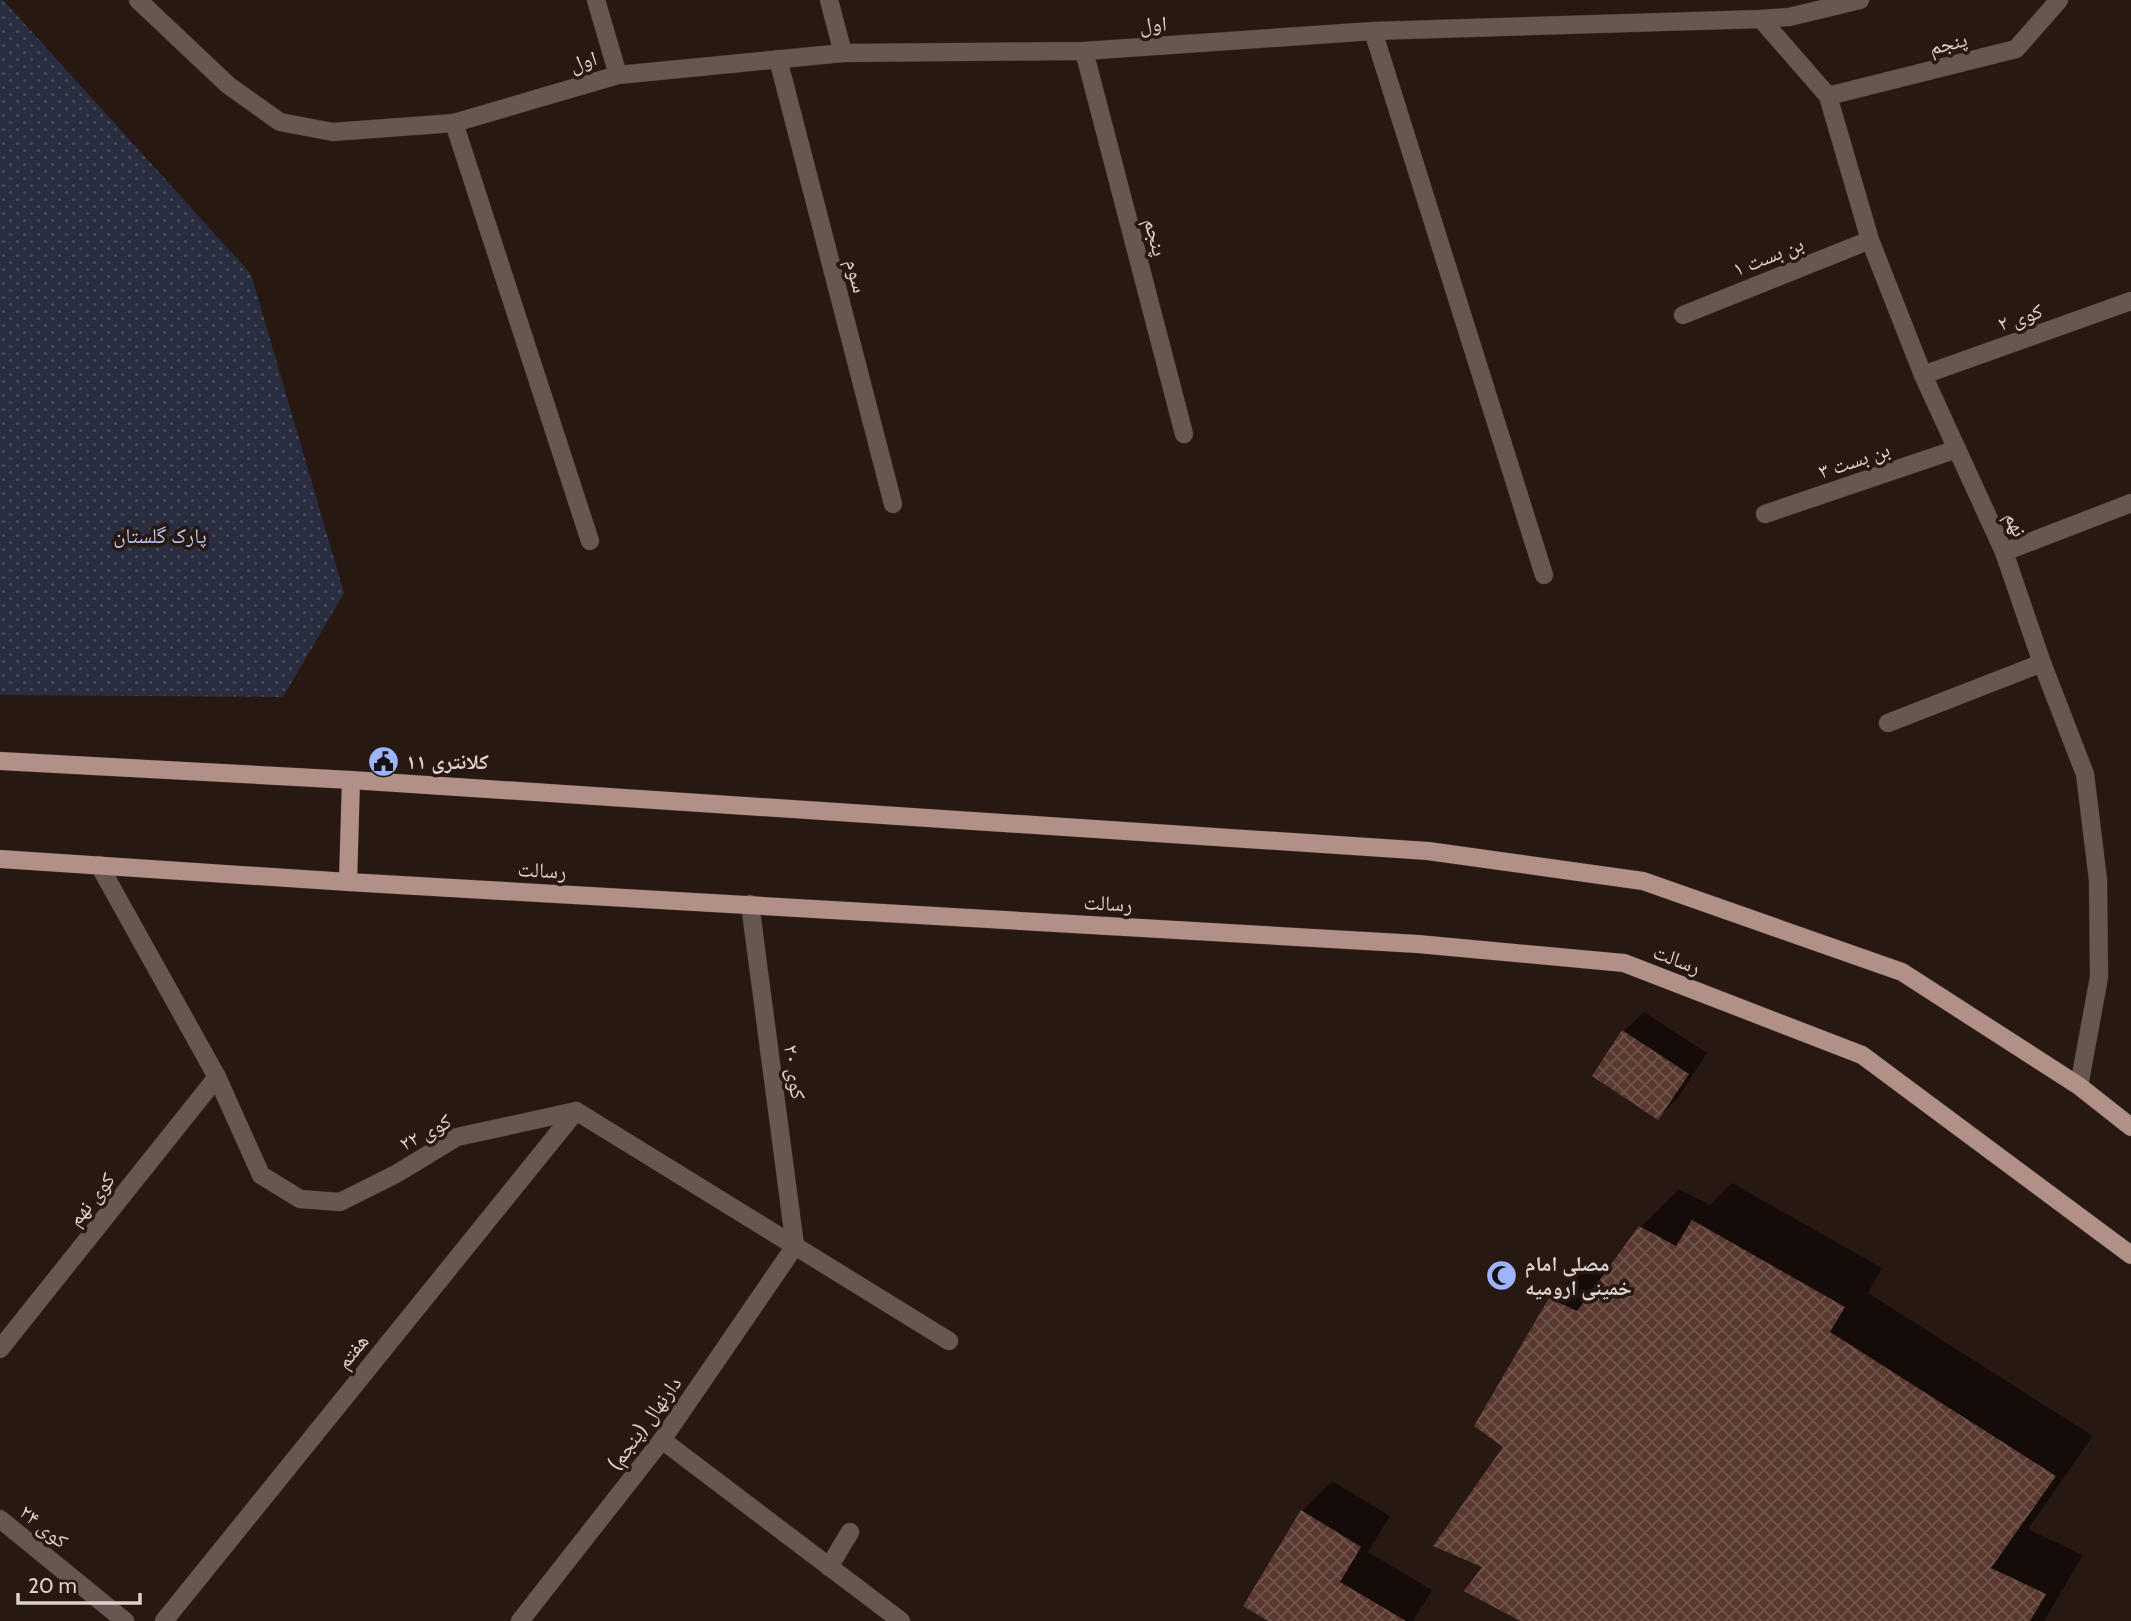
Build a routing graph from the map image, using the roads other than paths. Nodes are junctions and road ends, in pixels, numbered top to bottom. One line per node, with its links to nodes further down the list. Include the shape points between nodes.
1 (138, 0): 13 (street, اول, via 228,85 280,122 333,132)
2 (596, 0): 11 (street)
3 (829, 0): 9 (street)
4 (1860, 0): 6 (street, اول)
5 (2059, 0): 12 (street, پنجم, via 2016,49)
6 (1761, 19): 7 (street, اول); 12 (street, نهم)
7 (1373, 31): 8 (street, اول); 25 (street)
8 (1084, 51): 9 (street, اول); 18 (street, پنجم)
9 (843, 53): 10 (street, اول)
10 (778, 58): 11 (street, اول); 21 (street, سوم)
11 (618, 75): 13 (street, اول)
12 (1828, 96): 14 (street, نهم)
13 (454, 123): 23 (street)
14 (1871, 240): 16 (street, بن بست ۱); 17 (street, نهم)
15 (2131, 301): 17 (street, کوی ۲)
16 (1683, 315)
17 (1923, 375): 19 (street, نهم)
18 (1184, 433)
19 (1957, 449): 22 (street, بن بست ۳); 24 (street, نهم)
20 (2131, 503): 24 (street)
21 (893, 505)
22 (1765, 514)
23 (590, 541)
24 (2004, 552): 26 (street, نهم)
25 (1544, 575)
26 (2042, 663): 27 (street); 35 (street, نهم, via 2085,774 2098,880 2099,977)
27 (1888, 723)
28 (0, 761): 29 (main road)
29 (351, 780): 32 (main road); 35 (main road, via 1428,851 1643,881 1902,972)
30 (0, 859): 31 (main road, رسالت)
31 (99, 865): 32 (main road, رسالت); 34 (street, کوی ۲۲)
32 (348, 882): 33 (main road, رسالت)
33 (750, 904): 38 (street, کوی ۲۰); 39 (main road, رسالت, via 1418,944 1624,963 1862,1055)
34 (217, 1077): 36 (street, کوی ۲۲, via 261,1175 300,1199 340,1202 457,1138); 41 (street, کوی نهم)
35 (2079, 1086): 37 (main road)
36 (576, 1111): 38 (street); 47 (street, هفتم)
37 (2131, 1127)
38 (795, 1246): 40 (street); 42 (street, دارنهال (پنجم))
39 (2131, 1255)
40 (949, 1341)
41 (0, 1349)
42 (662, 1440): 45 (street); 48 (street, دارنهال (پنجم))
43 (0, 1519): 46 (street, کوی ۲۴)
44 (850, 1532): 45 (street)
45 (829, 1567): 49 (street)
46 (125, 1621)
47 (164, 1621)
48 (520, 1621)
49 (901, 1621)

